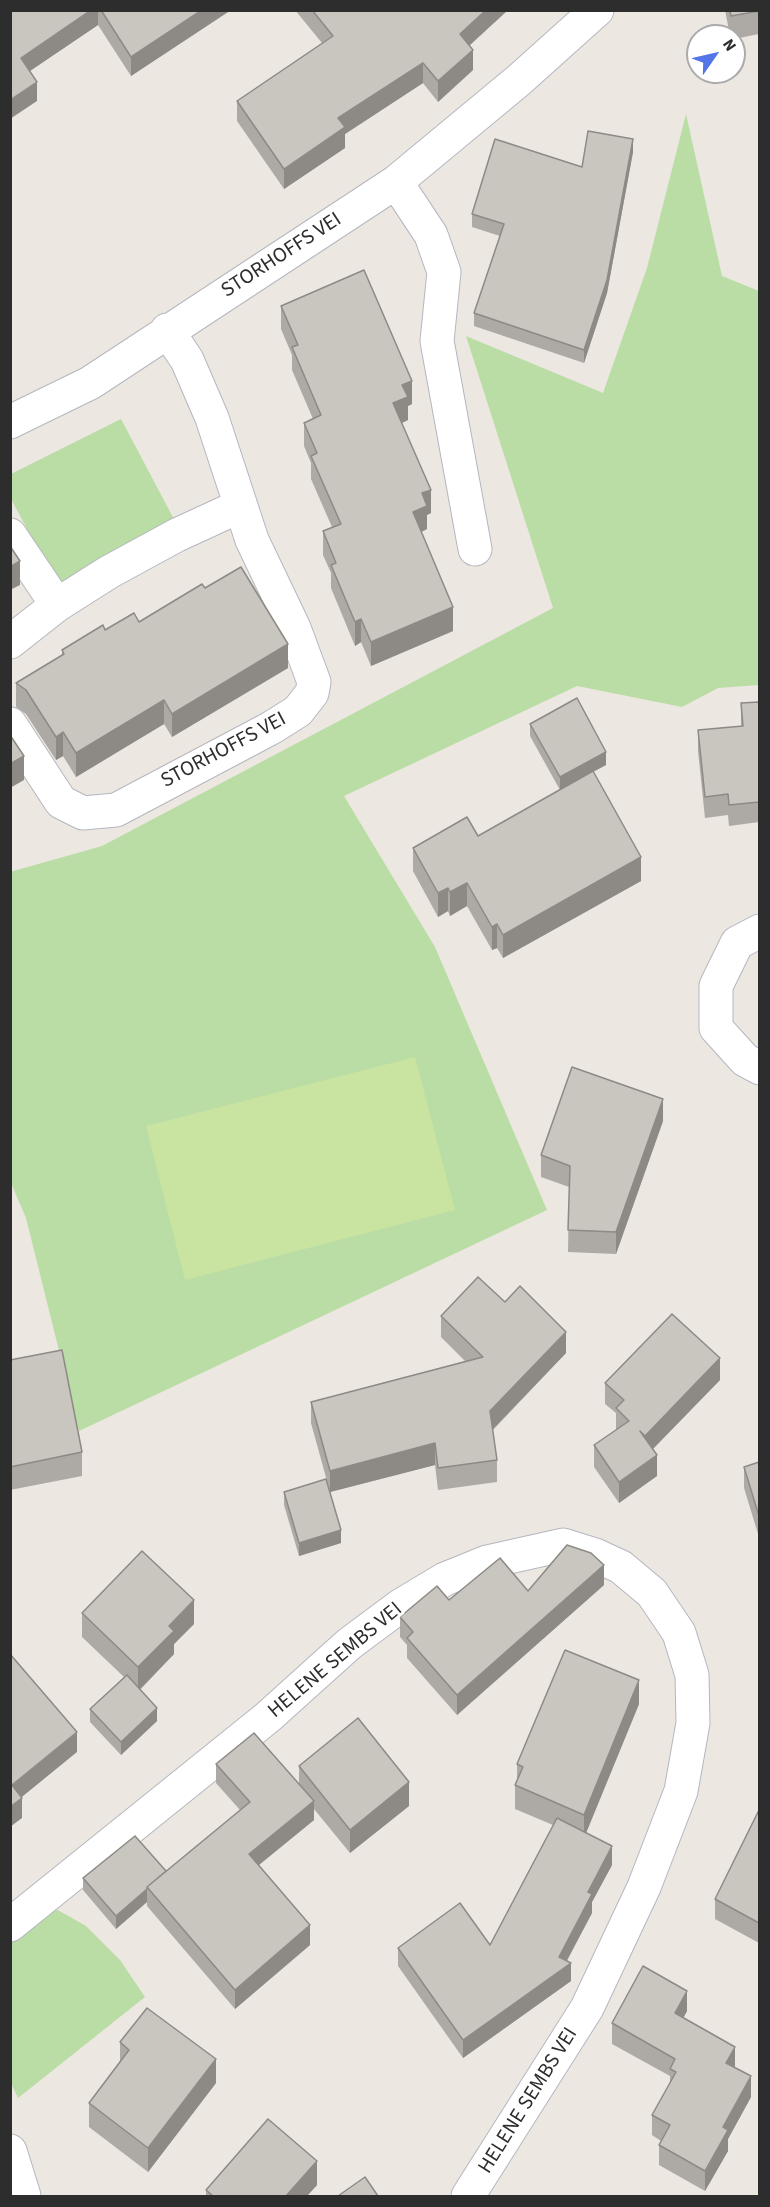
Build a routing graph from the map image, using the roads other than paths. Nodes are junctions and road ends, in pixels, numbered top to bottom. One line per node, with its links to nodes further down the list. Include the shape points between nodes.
1 (597, 10): 2 (street, STORHOFFS VEI)
2 (396, 182): 3 (street, STORHOFFS VEI); 7 (street, via 431,235 444,272 437,341)
3 (167, 330): 4 (street, STORHOFFS VEI, via 90,383); 5 (street, STORHOFFS VEI, via 187,360 212,418)
4 (10, 422)
5 (240, 506): 8 (street, via 177,535); 10 (street, STORHOFFS VEI, via 314,682 307,702 271,728 116,810 83,813 61,802)
6 (10, 535): 8 (street)
7 (475, 549)
8 (57, 605): 9 (street)
9 (10, 642)
10 (10, 724)
11 (759, 931): 12 (street, via 737,944 716,986 716,1029)
12 (759, 1068)
13 (10, 1925): 16 (street, HELENE SEMBS VEI, via 268,1717 349,1644 445,1578 487,1562 563,1545 621,1567 652,1593 679,1633 692,1676 693,1723 681,1791 644,1887 587,2008)
14 (10, 2151): 15 (street)
15 (24, 2196)
16 (468, 2196)

